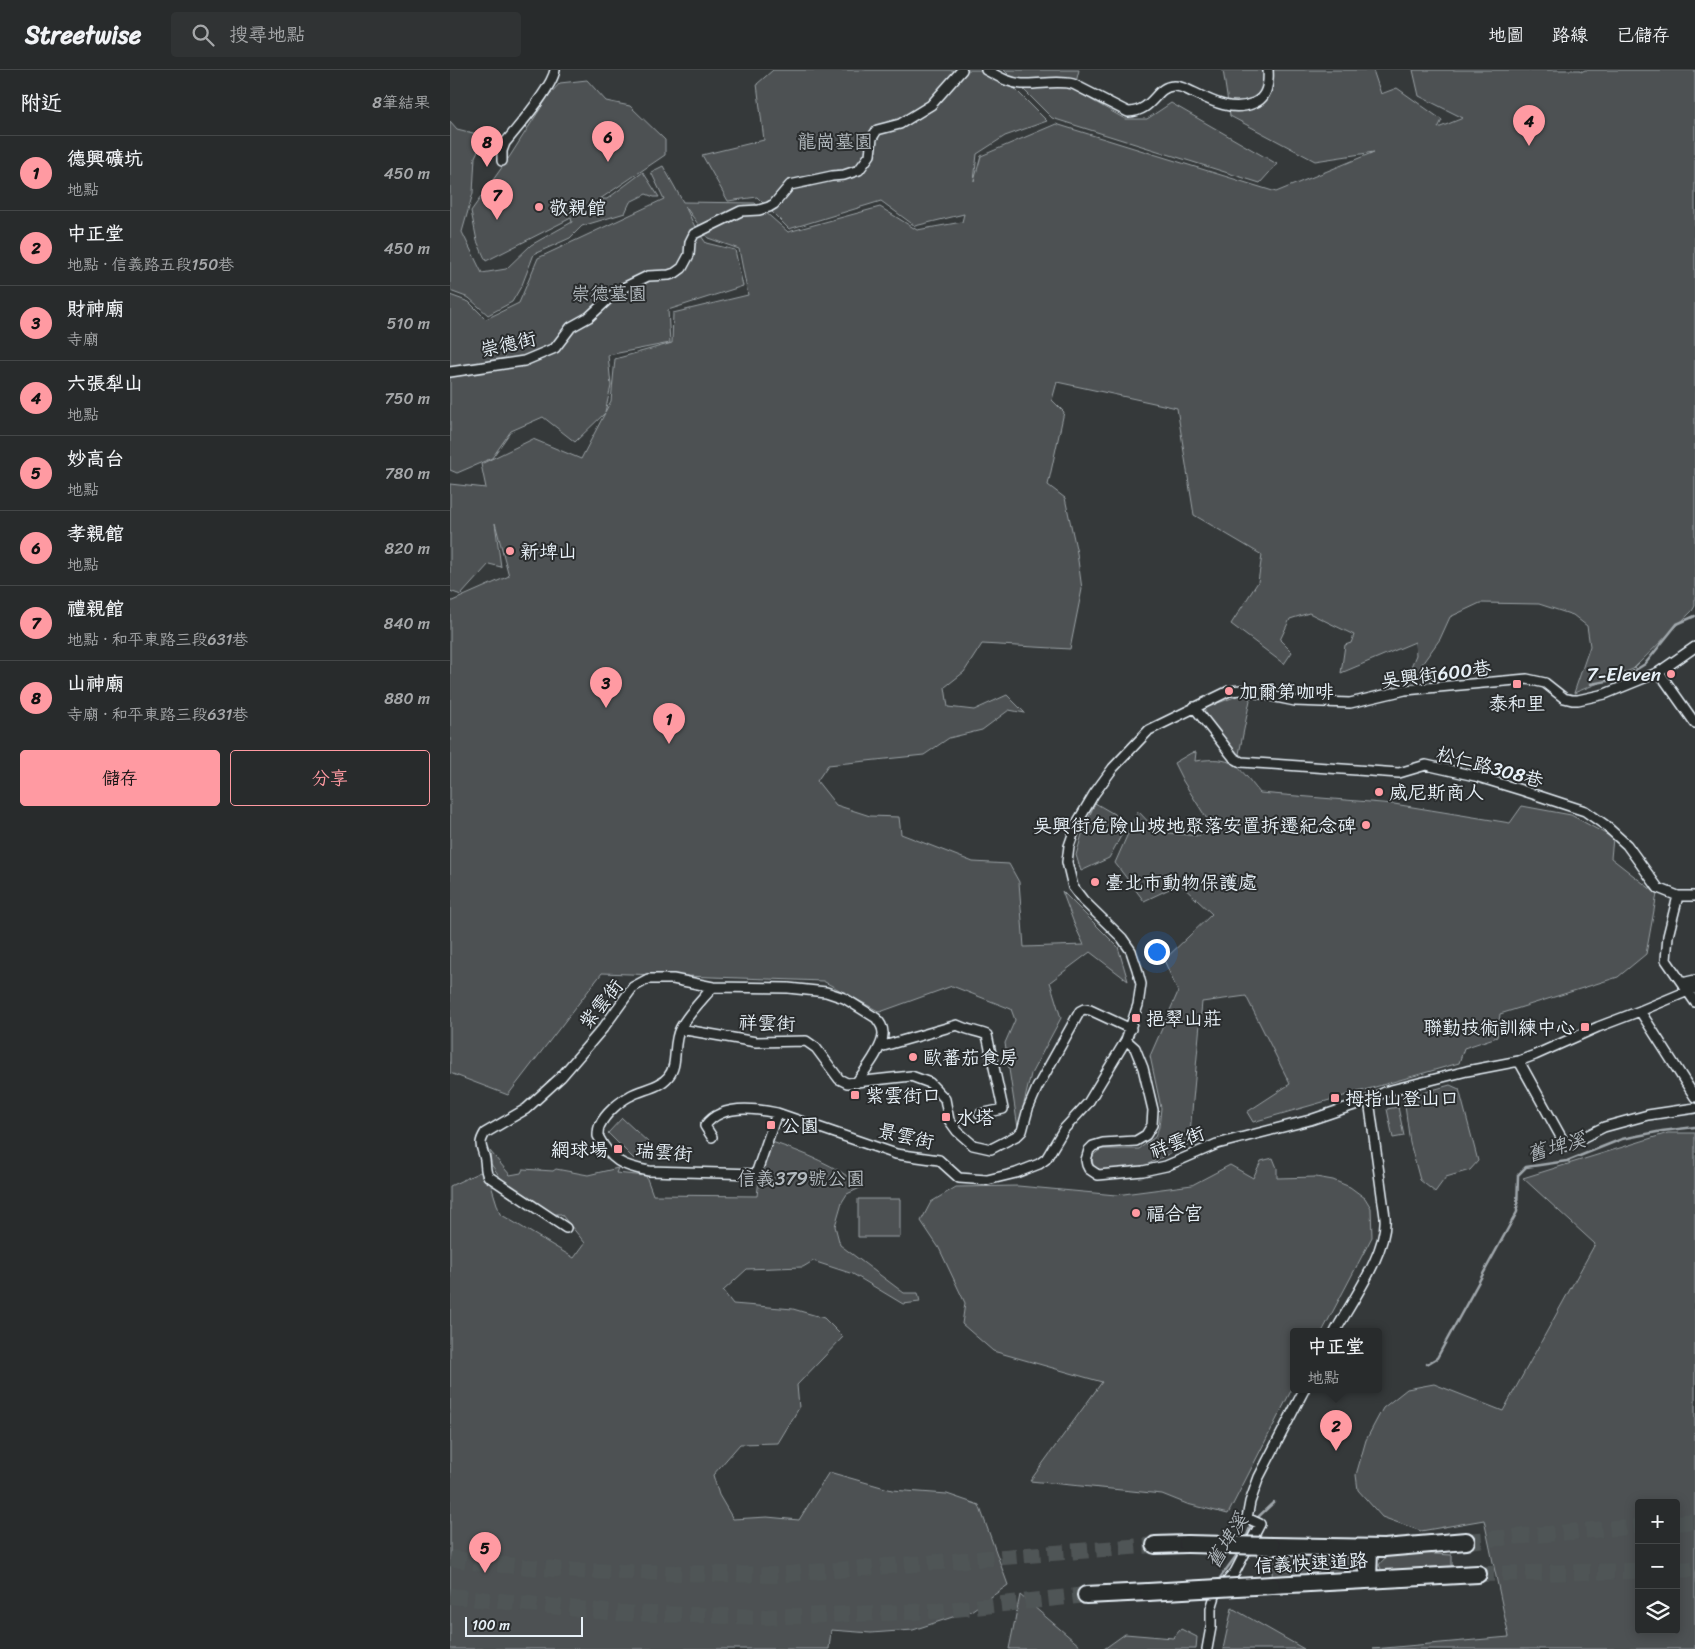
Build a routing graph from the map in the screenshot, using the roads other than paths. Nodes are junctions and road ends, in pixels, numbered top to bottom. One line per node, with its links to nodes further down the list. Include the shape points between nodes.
1 (555, 70): 5 (street, via 547,88 505,143)
2 (962, 70): 6 (street, 崇德街, via 931,106 900,124 877,130 872,138 870,155 859,170 790,185 769,207 742,211 698,231 690,242 689,255 676,273 648,276 617,291 589,317 571,327 556,348 546,353 524,360)
3 (986, 70): 4 (street, via 1020,84 1073,84 1128,112 1138,112 1148,106 1162,89 1171,86 1181,86 1232,107 1249,105 1257,102 1265,92)
4 (1268, 70)
5 (502, 161)
6 (450, 372)
7 (1695, 647): 8 (street, 吳興街600巷)
8 (1659, 672): 9 (street, 吳興街600巷, via 1605,694 1572,700 1564,698 1545,683 1527,680 1405,690 1350,703 1229,691); 10 (street)
9 (1194, 707): 11 (street, 松仁路308巷, via 1234,758 1241,762 1399,773 1426,765 1513,787 1585,811 1627,845 1658,888); 20 (street, 吳興街600巷, via 1149,730 1113,768 1077,823 1068,846 1067,862 1073,887 1127,944 1138,969 1140,995)
10 (1695, 723)
11 (1678, 896): 12 (street); 14 (street, via 1666,960)
12 (1695, 896)
13 (1695, 980): 14 (street)
14 (1682, 983): 16 (street)
15 (713, 987): 19 (street, 瑞雲街); 22 (street, 紫雲街, via 788,988 835,994 880,1022 884,1032); 31 (street, 紫雲街, via 673,979 648,979 633,987 604,1027 560,1077 526,1109 485,1132 480,1146 488,1176)
16 (1691, 990): 17 (street); 18 (street)
17 (1695, 1002)
18 (1640, 1012): 23 (street, via 1598,1026); 25 (street)
19 (680, 1029): 24 (street, 祥雲街, via 756,1042 806,1040 839,1079 847,1084); 28 (street, 瑞雲街, via 675,1044 674,1067 668,1078 630,1096 600,1125 598,1136 610,1156 633,1168 649,1171 756,1174)
20 (1131, 1029): 21 (street, 景雲街); 24 (street, via 1090,1010 1080,1012 1037,1088 1022,1131 991,1149 973,1145 957,1132 949,1120 945,1099 930,1083 911,1076)
21 (1126, 1040): 26 (street, 祥雲街, via 1135,1048 1145,1073 1153,1110 1152,1125 1146,1135 1136,1141 1093,1146 1086,1160 1089,1170 1098,1175 1166,1166 1217,1144 1310,1120); 28 (street, 景雲街, via 1088,1103 1064,1129 1046,1159 1016,1173 987,1180 959,1178 939,1160 896,1154)
22 (880, 1047): 24 (street); 29 (street, via 957,1025 987,1035 1003,1109)
23 (1519, 1061): 26 (street, via 1387,1091); 27 (street, via 1566,1146 1604,1127 1648,1115)
24 (856, 1083)
25 (1695, 1097)
26 (1368, 1100): 32 (street, via 1385,1217 1384,1230 1368,1273)
27 (1695, 1108)
28 (777, 1113): 30 (street, 景雲街, via 754,1110 720,1113 705,1126)
29 (980, 1114)
30 (712, 1137)
31 (566, 1228)
32 (1337, 1328)
33 (1302, 1393): 40 (street, via 1259,1477 1247,1518 1260,1524 1239,1566 1215,1596)
34 (1466, 1541): 36 (highway, 信義快速道路)
35 (1155, 1545): 36 (highway, 信義快速道路, bridge)
36 (1369, 1548): 38 (highway)
37 (1478, 1574): 38 (highway, 信義快速道路)
38 (1368, 1580): 39 (highway, 信義快速道路, bridge)
39 (1086, 1595)
40 (1207, 1649)

